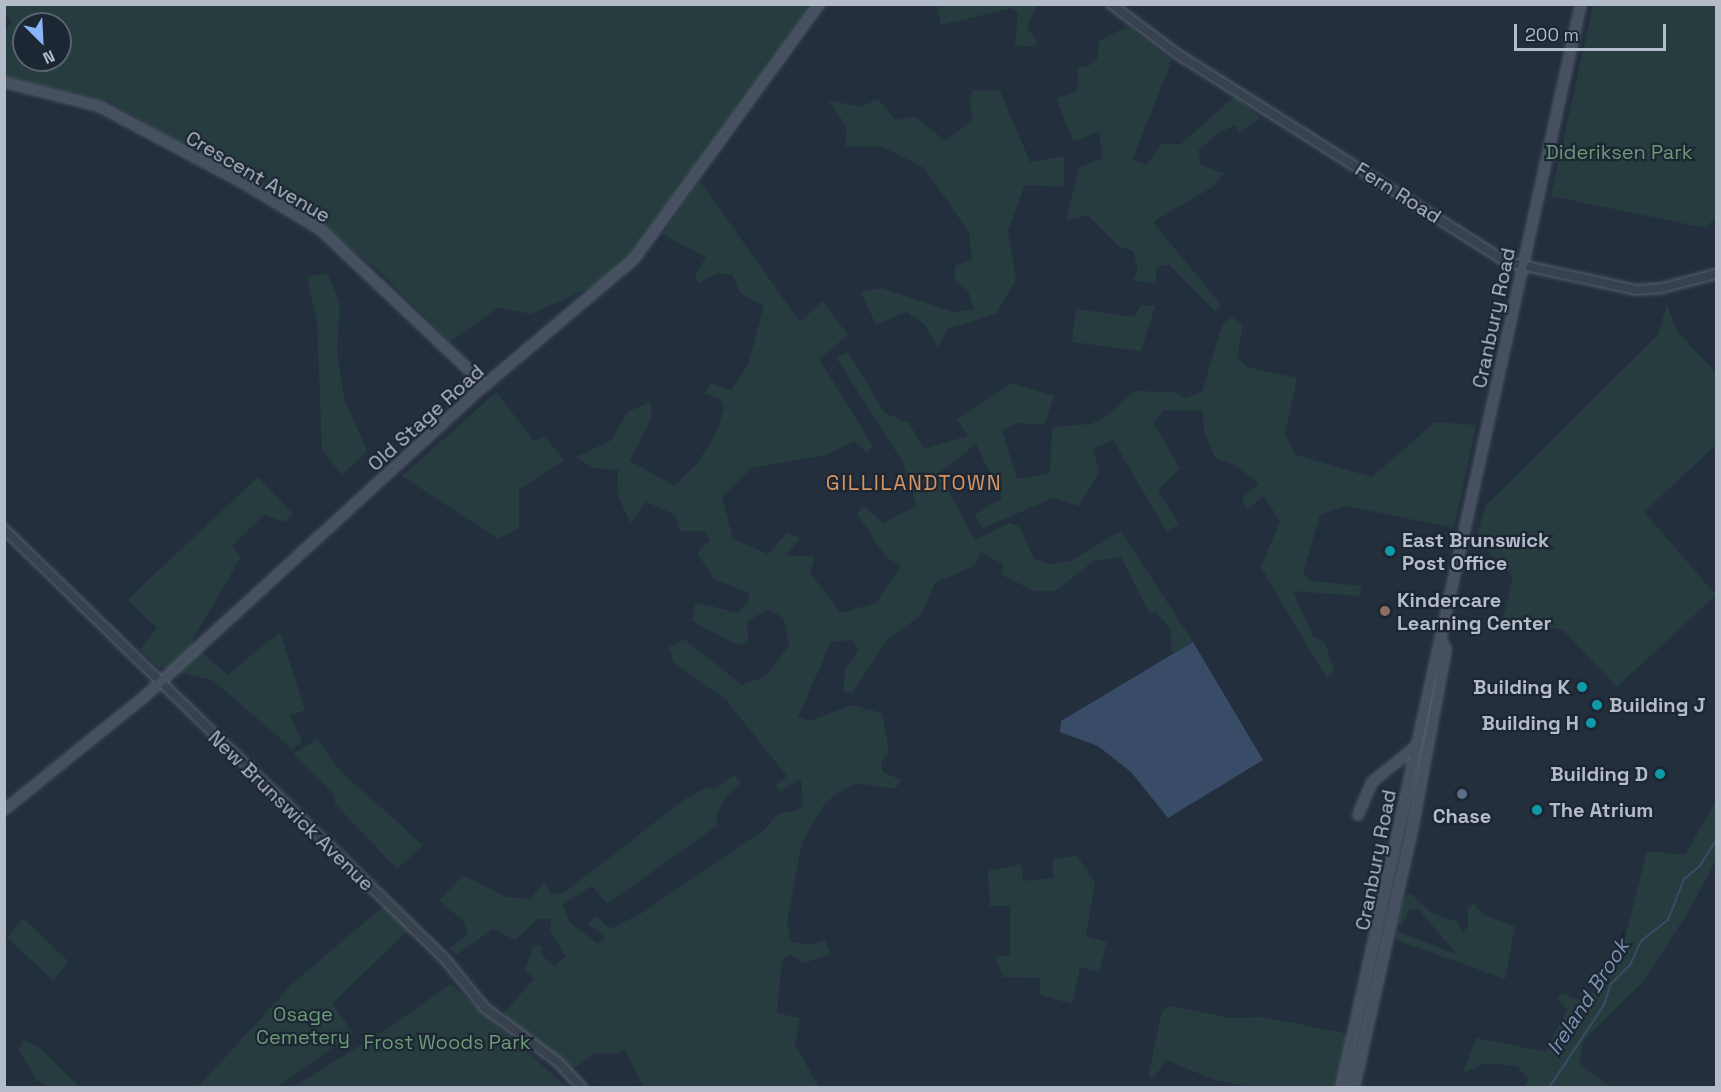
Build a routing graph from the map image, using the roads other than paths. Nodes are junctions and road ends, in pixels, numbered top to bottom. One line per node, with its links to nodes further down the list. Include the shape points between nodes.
1 (819, 4): 7 (main road, Old Stage Road, via 742,105 643,248 604,287)
2 (1112, 4): 5 (street, Fern Road, via 1176,53)
3 (1581, 4): 5 (main road, Cranbury Road)
4 (4, 82): 7 (main road, Crescent Avenue, via 99,106 245,184 321,231)
5 (1521, 267): 6 (street, Fern Road, via 1636,290 1662,288); 9 (main road, Cranbury Road)
6 (1716, 274)
7 (485, 386): 10 (main road, Old Stage Road)
8 (4, 529): 10 (street, New Brunswick Avenue)
9 (1442, 640): 11 (main road, Cranbury Road); 16 (main road, Cranbury Road, via 1446,649 1413,826)
10 (160, 683): 12 (main road, Old Stage Road); 14 (street, New Brunswick Avenue, via 444,958 485,1008 529,1039)
11 (1417, 744): 13 (main road, via 1366,790); 15 (main road, Cranbury Road, via 1374,955)
12 (4, 810)
13 (1358, 815)
14 (582, 1088)
15 (1341, 1088)
16 (1354, 1088)

